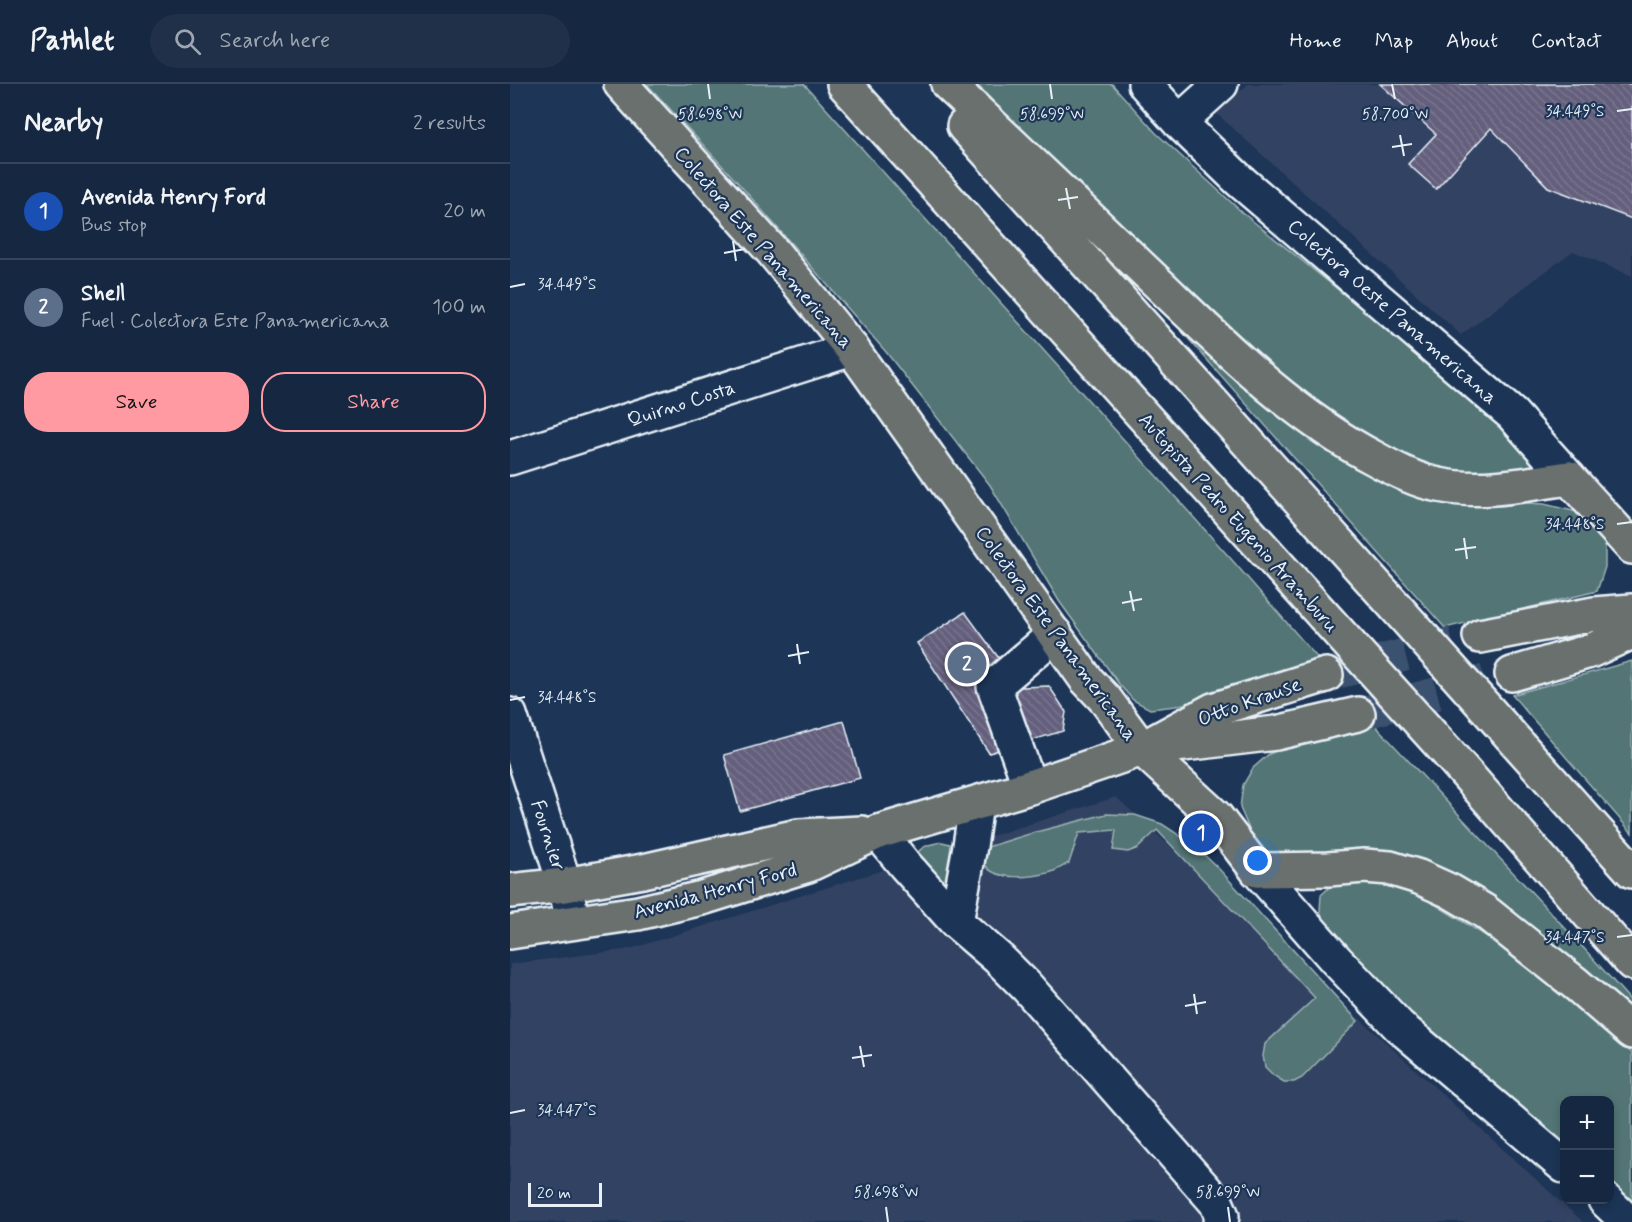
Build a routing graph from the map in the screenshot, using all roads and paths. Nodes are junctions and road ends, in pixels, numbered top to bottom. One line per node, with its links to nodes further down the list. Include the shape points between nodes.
1 (621, 84): 8 (main road, Colectora Este Panamericana, via 773,252)
2 (843, 84): 31 (main road, Autopista Pedro Eugenio Aramburu, bridge, via 1448,753)
3 (927, 84): 25 (main road, bridge)
4 (948, 84): 10 (main road, via 1278,394 1342,439 1399,471 1438,485 1472,489)
5 (1145, 84): 7 (street, Colectora Oeste Panamericana)
6 (1221, 84): 7 (street)
7 (1179, 122): 10 (street, Colectora Oeste Panamericana, via 1239,180 1512,414)
8 (852, 349): 9 (street, Quirno Costa); 14 (main road, Colectora Este Panamericana)
9 (510, 458)
10 (1569, 478): 11 (main road, Colectora Oeste Panamericana)
11 (1629, 539)
12 (1632, 611): 15 (main road, via 1594,614)
13 (1632, 632): 16 (main road, via 1590,651)
14 (1055, 634): 20 (main road, Colectora Este Panamericana); 21 (street, via 994,686)
15 (1480, 636)
16 (1512, 674)
17 (1326, 675): 20 (main road, Otto Krause, via 1213,710)
18 (1358, 714): 20 (main road, Avenida Henry Ford, via 1276,734)
19 (510, 715): 26 (street, Fournier)
20 (1142, 749): 21 (main road, Avenida Henry Ford); 24 (main road, Colectora Este Panamericana, via 1216,817)
21 (1030, 787): 22 (main road, Avenida Henry Ford)
22 (976, 804): 23 (main road, Avenida Henry Ford); 29 (street)
23 (878, 832): 26 (main road, Avenida Henry Ford, via 798,836); 28 (main road, Avenida Henry Ford, via 808,865 702,898 638,913); 29 (street)
24 (1257, 870): 32 (main road, via 1364,866 1390,868 1419,877 1484,911); 33 (street, Colectora Este Panamericana, via 1400,1026)
25 (1632, 871)
26 (565, 885): 27 (main road, Avenida Henry Ford); 28 (street, Fournier)
27 (510, 891)
28 (573, 922): 30 (main road, Avenida Henry Ford)
29 (956, 922): 35 (street, via 1034,996 1216,1202)
30 (510, 932)
31 (1632, 963)
32 (1632, 1032)
33 (1560, 1163)
34 (1609, 1204): 36 (street)
35 (1221, 1222)
36 (1628, 1222)

